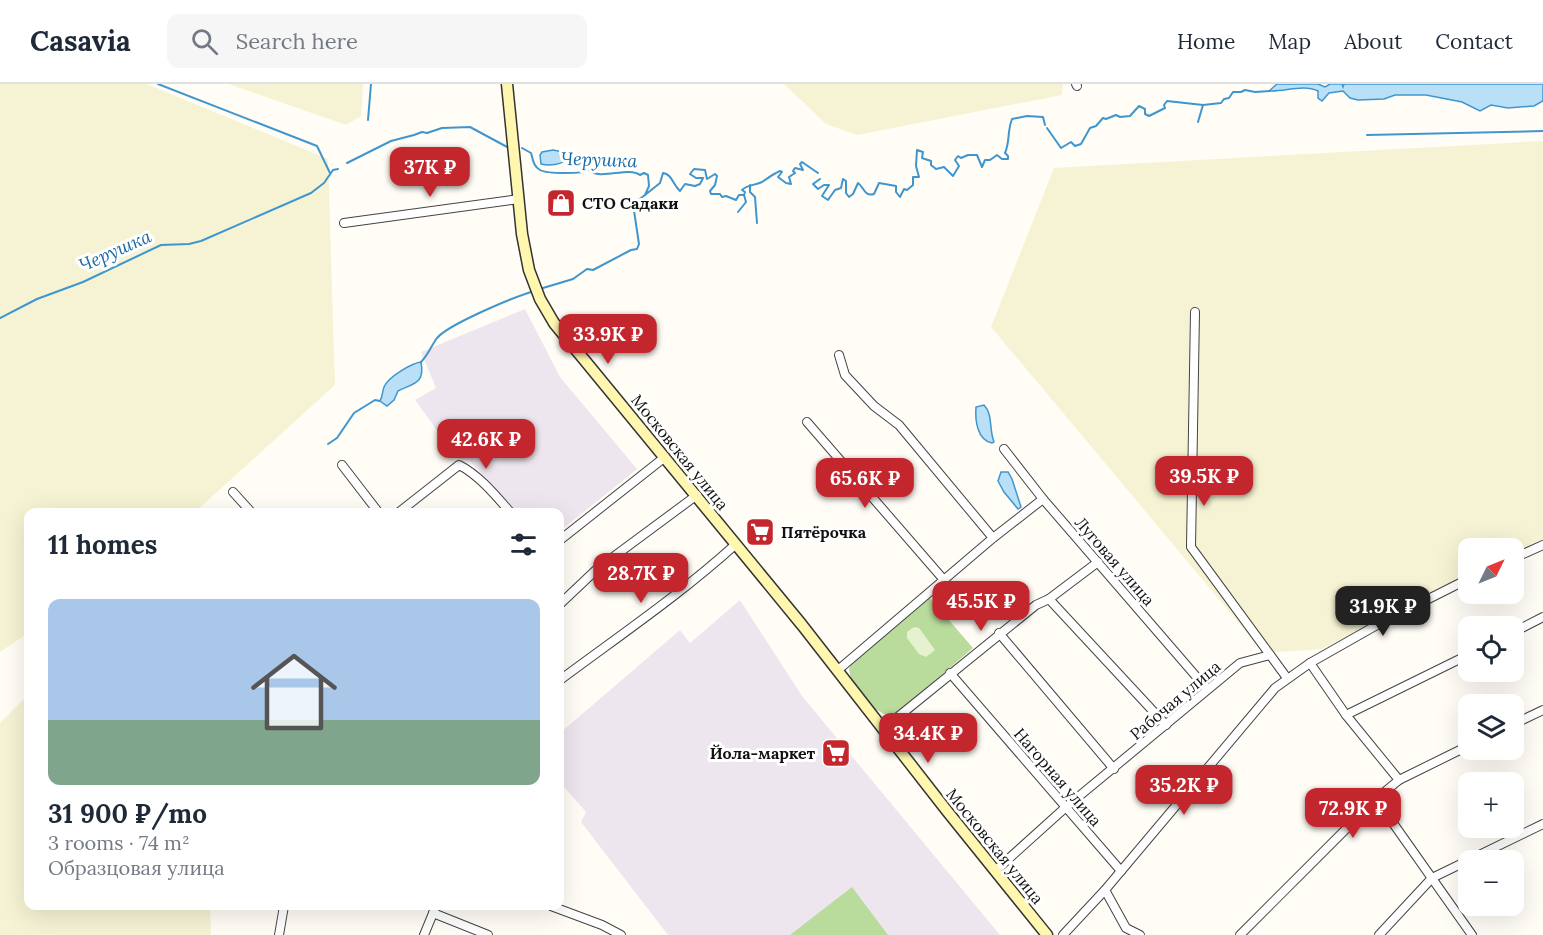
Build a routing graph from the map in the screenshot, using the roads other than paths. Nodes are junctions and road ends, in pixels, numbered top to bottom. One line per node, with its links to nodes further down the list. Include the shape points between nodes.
1 (507, 84): 2 (main road, Московская улица)
2 (519, 199): 3 (street); 8 (main road, Московская улица, via 529,270 540,299 554,323)
3 (344, 223)
4 (1196, 312): 30 (street, via 1191,547)
5 (839, 355): 18 (street, via 845,375 874,406 899,425)
6 (807, 422): 23 (street)
7 (1004, 449): 12 (street, Луговая улица)
8 (665, 456): 11 (main road, Московская улица); 17 (street)
9 (342, 465): 14 (street)
10 (233, 492): 13 (street)
11 (697, 495): 19 (main road, Московская улица); 26 (street, via 597,569)
12 (1043, 499): 18 (street); 22 (street, Луговая улица)
13 (247, 508)
14 (375, 508)
15 (404, 508): 16 (street, via 459,465)
16 (506, 508)
17 (564, 537)
18 (993, 538): 23 (street)
19 (736, 544): 33 (main road, Московская улица); 35 (street)
20 (1543, 545): 21 (street)
21 (1524, 554)
22 (1098, 562): 25 (street); 37 (street, Луговая улица)
23 (944, 580): 33 (street)
24 (1458, 584): 32 (street)
25 (1049, 599): 29 (street); 41 (street)
26 (564, 600)
27 (1543, 617): 28 (street)
28 (1524, 627)
29 (999, 633): 34 (street); 44 (street)
30 (1270, 655): 36 (street); 37 (street, Рабочая улица, via 1240,663)
31 (1458, 660): 39 (street)
32 (1310, 663): 36 (street); 39 (street)
33 (838, 670): 42 (main road, Московская улица)
34 (950, 673): 42 (street); 47 (street, Нагорная улица)
35 (564, 678)
36 (1287, 678): 50 (street)
37 (1207, 689): 41 (street, Рабочая улица)
38 (1542, 713): 40 (street)
39 (1346, 715): 45 (street)
40 (1524, 720)
41 (1166, 725): 44 (street, Рабочая улица)
42 (883, 729): 49 (main road, Московская улица)
43 (1458, 751): 45 (street)
44 (1114, 769): 47 (street, Рабочая улица)
45 (1399, 780): 46 (street)
46 (1376, 799): 51 (street); 63 (street)
47 (1066, 807): 49 (street, Рабочая улица); 50 (street, Нагорная улица)
48 (1543, 824): 51 (street)
49 (995, 871): 60 (main road, Московская улица)
50 (1121, 871): 52 (street)
51 (1432, 878): 64 (street); 65 (street)
52 (1105, 890): 61 (street); 62 (street, via 1126,928)
53 (283, 910): 56 (street)
54 (434, 910): 57 (street); 58 (street)
55 (562, 910): 59 (street)
56 (279, 935)
57 (424, 935)
58 (488, 935)
59 (621, 935)
60 (1047, 935)
61 (1063, 935)
62 (1140, 935)
63 (1240, 935)
64 (1379, 935)
65 (1472, 935)

